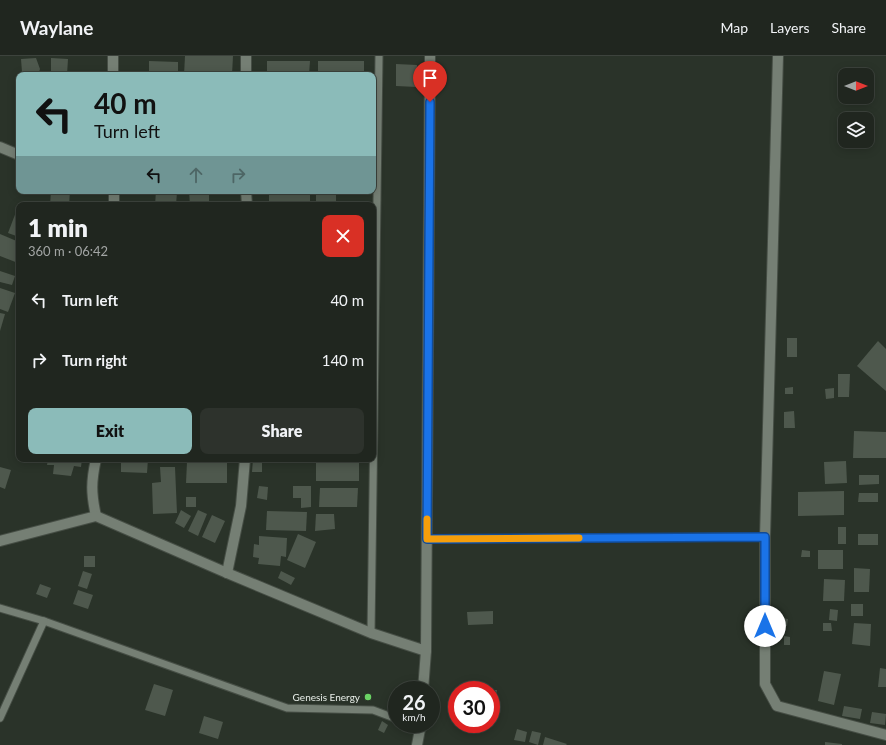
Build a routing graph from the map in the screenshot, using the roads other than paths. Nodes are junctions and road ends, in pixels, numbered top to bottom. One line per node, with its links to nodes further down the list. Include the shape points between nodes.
1 (113, 56): 6 (street)
2 (246, 56): 7 (street)
3 (379, 56): 10 (lane)
4 (430, 56): 16 (street)
5 (778, 56): 15 (street)
6 (113, 72)
7 (246, 72)
8 (0, 147): 9 (street)
9 (16, 154)
10 (376, 272)
11 (95, 462): 14 (street, via 92,496)
12 (246, 462): 18 (street, via 241,506)
13 (373, 462): 21 (lane)
14 (96, 516): 17 (street); 18 (street)
15 (765, 537): 16 (lane); 27 (street, via 765,684 777,706)
16 (427, 539): 22 (street)
17 (0, 541)
18 (227, 573): 21 (street)
19 (0, 608): 20 (lane)
20 (44, 621): 24 (lane, via 287,708 373,710); 25 (lane)
21 (371, 633): 22 (street)
22 (426, 651): 23 (street)
23 (424, 681)
24 (388, 716)
25 (0, 718)
26 (417, 733): 28 (street)
27 (886, 735)
28 (416, 745)

